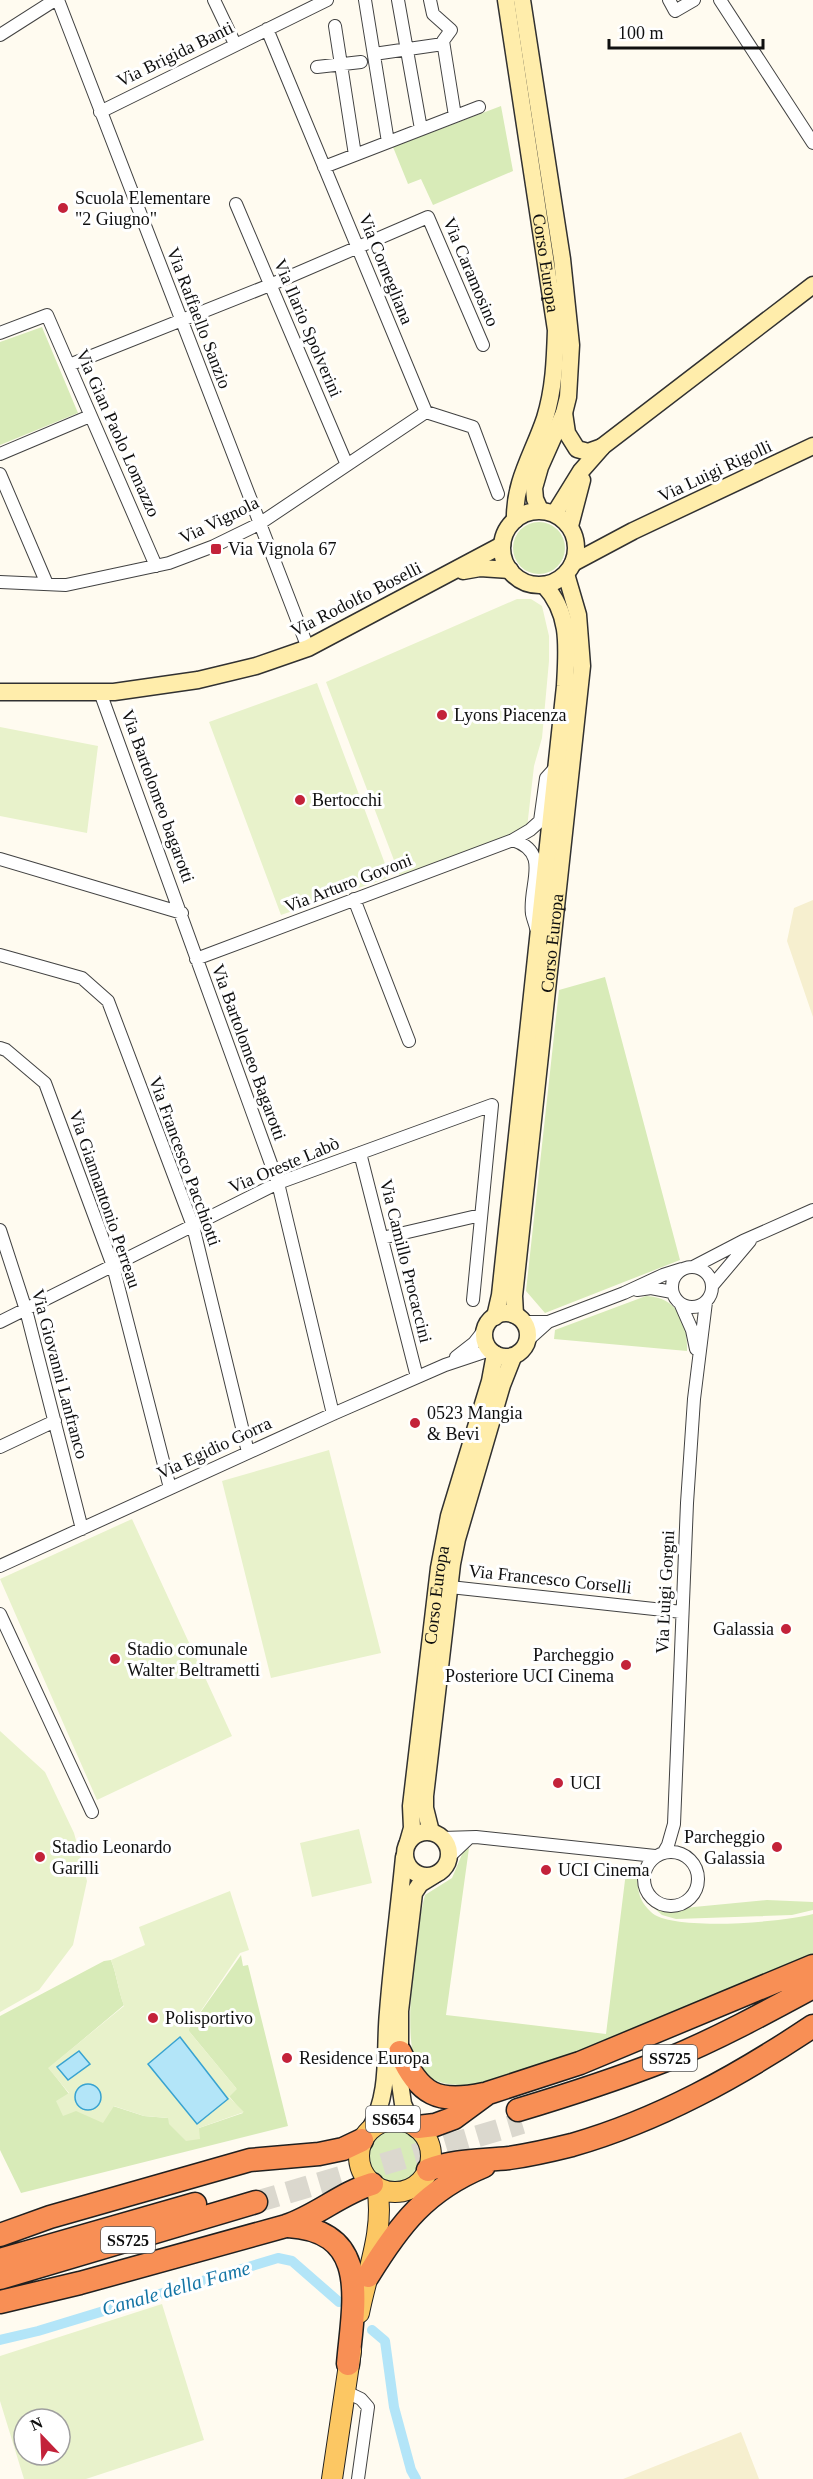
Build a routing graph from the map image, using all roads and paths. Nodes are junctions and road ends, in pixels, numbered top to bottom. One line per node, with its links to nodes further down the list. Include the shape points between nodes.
1 (57, 0): 14 (street); 23 (street, Via Raffaello Sanzio)
2 (214, 0): 15 (street)
3 (327, 0): 13 (street, Via Brigida Banti)
4 (365, 0): 18 (street)
5 (398, 0): 17 (street)
6 (430, 0): 16 (street, via 433,14 451,30)
7 (506, 0): 49 (main road, Corso Europa, via 556,330 549,402 517,487)
8 (522, 0): 39 (main road, Corso Europa, via 569,314 572,345)
9 (669, 0): 10 (street, via 675,11)
10 (694, 0)
11 (720, 0): 27 (street)
12 (334, 26): 20 (street)
13 (267, 29): 15 (street, Via Brigida Banti); 29 (street, Via Cornegliana)
14 (0, 35)
15 (235, 44): 23 (street, Via Brigida Banti)
16 (443, 44): 17 (street); 24 (street)
17 (407, 49): 18 (street); 25 (street)
18 (374, 54): 26 (street)
19 (361, 62): 20 (street)
20 (341, 64): 21 (street); 28 (street)
21 (317, 67)
22 (479, 107): 24 (street)
23 (100, 112): 34 (street, Via Raffaello Sanzio)
24 (455, 116): 25 (street)
25 (421, 129): 26 (street)
26 (388, 142): 28 (street)
27 (813, 143)
28 (355, 155): 29 (street)
29 (324, 167): 31 (street, Via Cornegliana)
30 (236, 204): 32 (street, Via Ilario Spolverini)
31 (358, 248): 32 (street); 36 (street, Via Caramosino, via 428,217); 38 (street, Via Cornegliana)
32 (270, 285): 34 (street); 45 (street, Via Ilario Spolverini)
33 (813, 285): 41 (main road)
34 (181, 321): 37 (street); 50 (street, Via Raffaello Sanzio)
35 (0, 333): 37 (street, Via Gian Paolo Lomazzo, via 47,315)
36 (483, 345)
37 (69, 365): 40 (street, Via Gian Paolo Lomazzo)
38 (426, 412): 45 (street, Via Vignola); 47 (street, via 473,427)
39 (564, 413): 41 (main road, Corso Europa, via 567,433 577,449 588,452); 48 (main road, Corso Europa, via 536,480 534,495)
40 (90, 416): 43 (street); 54 (street, Via Gian Paolo Lomazzo)
41 (603, 446): 44 (main road)
42 (813, 447): 51 (main road, Via Luigi Rigolli)
43 (0, 454)
44 (588, 462): 48 (main road); 52 (main road)
45 (347, 465): 50 (street, Via Vignola)
46 (0, 474): 59 (street)
47 (498, 494)
48 (548, 512): 49 (main road, via 522,514); 52 (main road)
49 (515, 520): 53 (main road)
50 (259, 524): 54 (street, Via Vignola, via 214,546); 61 (street, Via Raffaello Sanzio)
51 (633, 531): 52 (main road, Via Luigi Rigolli, via 602,541); 55 (main road, Via Luigi Rigolli)
52 (573, 532): 55 (main road, via 576,556)
53 (502, 545): 56 (main road); 57 (main road, Via Rodolfo Boselli)
54 (156, 566): 59 (street, Via Vignola, via 66,585)
55 (570, 569): 60 (main road, via 560,579); 91 (main road, Corso Europa, via 582,666 514,1296)
56 (510, 570): 57 (main road, Via Rodolfo Boselli, via 480,568); 60 (main road, Via Rodolfo Boselli, via 519,579)
57 (445, 576): 61 (main road, Via Rodolfo Boselli)
58 (0, 582): 59 (street, Via Vignola)
59 (47, 584)
60 (544, 585): 64 (main road, Corso Europa, via 560,606 565,640 565,686)
61 (308, 648): 63 (main road, Via Rodolfo Boselli, via 198,680)
62 (0, 692): 63 (main road, Via Rodolfo Boselli)
63 (100, 692): 68 (street, Via Bartolomeo bagarotti)
64 (556, 767): 65 (street, Via Arturo Govoni, via 546,778 540,821); 69 (main road, Corso Europa)
65 (513, 840): 67 (street, Via Arturo Govoni); 69 (street, via 525,845 535,858 532,913)
66 (0, 859): 68 (street)
67 (354, 900): 71 (street, Via Arturo Govoni); 72 (street)
68 (182, 913): 71 (street, Via Bartolomeo Bagarotti)
69 (538, 934): 94 (main road, Corso Europa, via 500,1295)
70 (0, 955): 78 (street, Via Francesco Pacchiotti, via 82,978 108,1000)
71 (196, 959): 75 (street, Via Bartolomeo Bagarotti)
72 (409, 1041)
73 (0, 1048): 82 (street, Via Giannantonio Perreau, via 45,1083)
74 (360, 1153): 75 (street, Via Oreste Labò); 77 (street, Via Oreste Labò, via 492,1106); 81 (street, Via Camillo Procaccini)
75 (278, 1183): 78 (street, Via Oreste Labò); 101 (street, Via Bartolomeo Bagarotti)
76 (813, 1210): 80 (street)
77 (482, 1215): 81 (street); 87 (street)
78 (193, 1226): 82 (street, Via Oreste Labò); 104 (street, Via Francesco Pacchiotti)
79 (0, 1230): 90 (street, Via Giovanni Lanfranco)
80 (763, 1231): 83 (street); 84 (street, via 739,1252)
81 (382, 1238): 100 (street, Via Camillo Procaccini)
82 (113, 1266): 90 (street, Via Oreste Labò); 105 (street, Via Giannantonio Perreau)
83 (688, 1268): 84 (street, via 704,1271); 85 (street, via 673,1278); 86 (street)
84 (712, 1286): 88 (street)
85 (672, 1292): 86 (street, via 651,1288); 89 (street)
86 (624, 1293): 93 (street)
87 (473, 1300)
88 (706, 1302): 89 (street, via 694,1308); 98 (street, Via Luigi Gorgni)
89 (681, 1305): 98 (street, Via Luigi Gorgni, via 692,1330)
90 (26, 1310): 92 (street, Via Oreste Labò); 102 (street, Via Giovanni Lanfranco)
91 (520, 1318): 93 (street); 94 (main road, via 508,1313); 95 (main road, Corso Europa, via 528,1331)
92 (0, 1322)
93 (548, 1322): 95 (street)
94 (490, 1323): 96 (main road, Corso Europa, via 485,1340); 99 (street, Via Egidio Gorra, via 474,1343)
95 (528, 1340): 97 (main road, Corso Europa)
96 (493, 1352): 97 (main road); 99 (street, Via Egidio Gorra); 115 (main road, Corso Europa, via 490,1381 449,1516 439,1568 411,1806 412,1828)
97 (513, 1357): 108 (main road, Corso Europa, via 457,1539)
98 (698, 1362): 109 (street, Via Luigi Gorgni)
99 (445, 1365): 100 (street, Via Egidio Gorra)
100 (417, 1377): 101 (street, Via Egidio Gorra)
101 (333, 1414): 104 (street, Via Egidio Gorra)
102 (55, 1421): 103 (street); 106 (street, Via Giovanni Lanfranco)
103 (0, 1447)
104 (248, 1452): 105 (street, Via Egidio Gorra)
105 (170, 1488): 106 (street, Via Egidio Gorra)
106 (82, 1529): 107 (street, Via Egidio Gorra)
107 (0, 1566)
108 (450, 1587): 109 (street, Via Francesco Corselli); 113 (main road, Corso Europa, via 425,1796 425,1808)
109 (682, 1612): 112 (street, Via Luigi Gorgni)
110 (0, 1614): 111 (street)
111 (92, 1812)
112 (674, 1824): 117 (street, Via Luigi Gorgni, via 669,1845); 118 (street, Via Luigi Gorgni)
113 (437, 1835): 114 (street); 115 (main road, via 418,1833); 119 (main road, via 447,1844)
114 (470, 1837): 116 (street); 119 (street)
115 (406, 1849): 121 (main road, via 406,1863 414,1873); 129 (main road, Corso Europa / SS654, via 387,2016 386,2085 381,2106)
116 (630, 1854): 117 (street); 120 (street)
117 (660, 1854): 118 (street); 120 (street)
118 (682, 1854): 120 (street, via 696,1867 698,1876 694,1894 679,1905 654,1900 645,1886)
119 (449, 1857): 121 (main road, via 444,1869)
120 (645, 1870)
121 (433, 1876): 126 (main road, SS654, via 420,1884 412,1901 401,1990)
122 (813, 1966): 127 (highway, via 580,2062)
123 (813, 1987): 124 (highway, SS725, via 666,2060 520,2116 577,2106 674,2072 744,2040)
124 (813, 2001)
125 (813, 2026): 130 (highway, via 756,2064 627,2126 571,2145)
126 (400, 2052): 127 (highway, via 415,2079 430,2092 449,2099); 128 (main road, SS654, via 401,2094)
127 (488, 2092): 128 (highway, via 454,2118 435,2125)
128 (415, 2126): 129 (main road, SS654, via 395,2119 378,2123); 131 (main road, SS654, via 426,2136 430,2147)
129 (366, 2134): 132 (main road, SS654, via 358,2152 359,2164); 135 (highway, via 344,2149 250,2160)
130 (512, 2157): 131 (highway); 138 (highway, via 467,2173 442,2187 398,2230)
131 (428, 2170): 133 (main road, SS654)
132 (375, 2186): 133 (main road, via 387,2191); 134 (highway, via 356,2188 305,2220); 136 (main road, SS654, via 379,2207)
133 (407, 2190): 136 (main road, SS654)
134 (286, 2226): 140 (highway); 141 (highway, via 318,2231 336,2243 348,2261 353,2282)
135 (0, 2235)
136 (375, 2245): 138 (main road, SS654)
137 (0, 2260): 139 (highway, SS725, via 256,2195)
138 (368, 2276): 141 (main road, SS654)
139 (0, 2277)
140 (0, 2302)
141 (348, 2364): 142 (main road, SS654)
142 (344, 2391): 143 (main road, SS654); 144 (street, via 368,2407)
143 (332, 2479)
144 (358, 2479)

